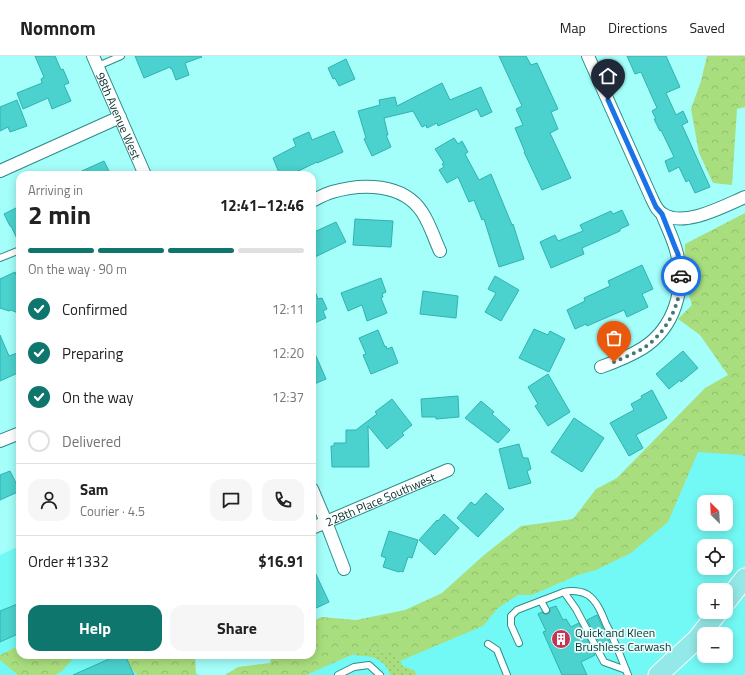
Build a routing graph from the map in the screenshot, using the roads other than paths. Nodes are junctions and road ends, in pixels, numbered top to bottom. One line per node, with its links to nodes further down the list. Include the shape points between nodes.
1 (121, 56): 3 (lane)
2 (588, 56): 9 (street, via 656,207)
3 (95, 61): 4 (street, 98th Avenue West)
4 (120, 117): 5 (street); 6 (street, 98th Avenue West)
5 (0, 171)
6 (143, 171)
7 (745, 197): 9 (street, via 693,217 678,219)
8 (316, 199): 10 (street, via 331,192 347,189 373,187 394,190 413,201 422,211)
9 (662, 214): 13 (street, via 678,254 681,284 678,301 670,320 648,344 635,353)
10 (440, 251)
11 (16, 252): 12 (lane)
12 (0, 258)
13 (601, 368)
14 (16, 434): 15 (street)
15 (0, 441)
16 (448, 470): 18 (street, 228th Place Southwest)
17 (316, 498): 18 (street)
18 (326, 522): 19 (street, 228th Place Southwest); 20 (street)
19 (316, 526)
20 (344, 569)
21 (744, 580): 23 (main road)
22 (564, 592): 24 (lane); 29 (lane, via 604,662); 29 (lane, via 578,591 588,595 598,606)
23 (733, 593)
24 (541, 601): 25 (lane); 27 (lane, via 517,610 511,616 511,625)
25 (546, 610)
26 (713, 619): 33 (main road, via 697,639)
27 (520, 643)
28 (488, 644): 32 (lane, via 497,650)
29 (627, 672)
30 (338, 675): 31 (lane, via 354,667 369,665)
31 (380, 675)
32 (507, 675)
33 (658, 675)

